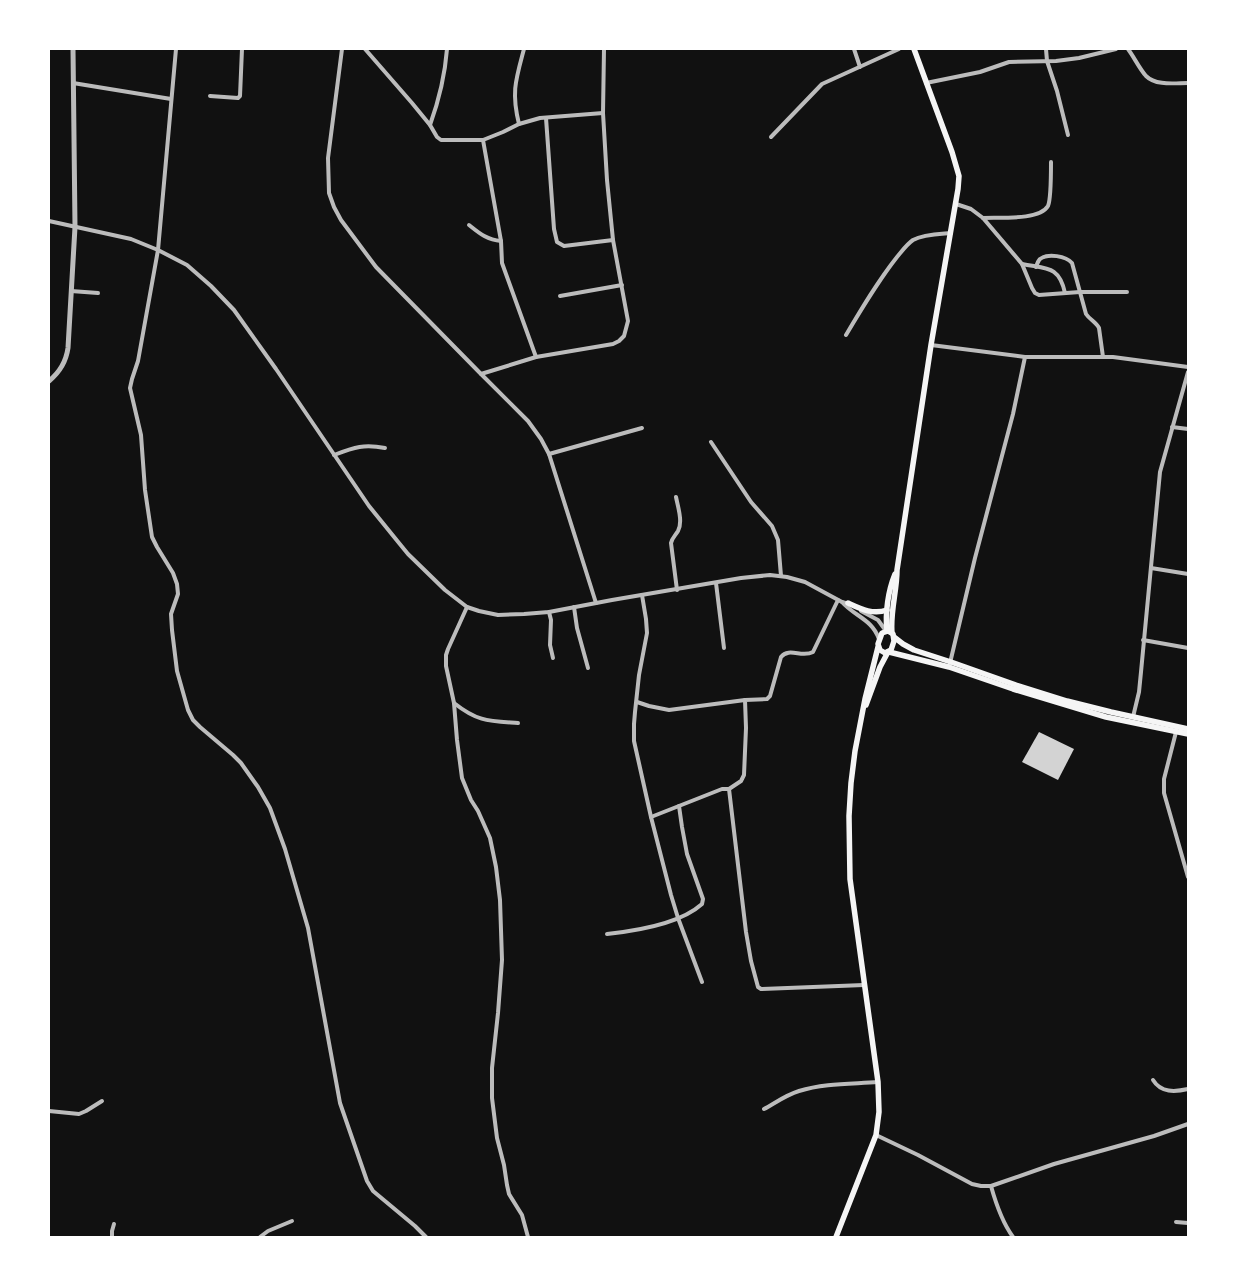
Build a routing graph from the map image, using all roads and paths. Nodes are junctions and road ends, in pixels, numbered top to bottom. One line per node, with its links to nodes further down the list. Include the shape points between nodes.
1 (73, 49): 17 (street)
2 (176, 49): 21 (street)
3 (242, 49): 20 (street, via 240,96)
4 (342, 49): 55 (street, via 328,158 329,193 334,207 376,267)
5 (365, 49): 25 (street)
6 (447, 49): 25 (street, via 444,79)
7 (524, 49): 24 (street, via 514,87)
8 (604, 49): 22 (street)
9 (854, 49): 16 (street)
10 (899, 49): 16 (street)
11 (914, 49): 18 (main road)
12 (1046, 49): 15 (street)
13 (1116, 49): 15 (street, via 1079,58)
14 (1128, 49): 19 (street, via 1146,76 1154,81)
15 (1047, 61): 18 (street, via 1009,62 980,72); 26 (street)
16 (860, 67): 27 (street, via 820,86)
17 (73, 83): 21 (street); 34 (street)
18 (926, 83): 30 (main road, via 959,176)
19 (1188, 83)
20 (210, 96)
21 (171, 99): 38 (street)
22 (603, 113): 23 (street); 36 (street)
23 (546, 118): 24 (street); 36 (street, via 557,242 564,246)
24 (519, 124): 28 (street)
25 (430, 125): 28 (street, via 441,140)
26 (1068, 135)
27 (771, 137)
28 (483, 140): 37 (street)
29 (1052, 162): 31 (street, via 1049,203 1044,210 1032,216)
30 (956, 204): 31 (street); 35 (main road)
31 (983, 218): 39 (street)
32 (49, 221): 34 (street)
33 (469, 225): 37 (street, via 490,240)
34 (75, 227): 38 (street, via 131,239); 42 (street)
35 (951, 233): 48 (street, via 918,238 906,246); 49 (main road)
36 (613, 240): 41 (street)
37 (501, 241): 51 (street, via 502,263)
38 (158, 250): 63 (street, via 187,265 234,310); 120 (street, via 130,388 141,435 152,537 177,584 178,594 171,614 183,694 193,720 241,763 270,808 308,928 340,1103 367,1181)
39 (1022, 264): 40 (street); 46 (street, via 1035,293)
40 (1036, 267): 43 (street, via 1042,258 1067,258 1072,263); 46 (street, via 1054,271 1060,276)
41 (622, 285): 47 (street); 51 (street, via 628,321 624,336 619,341)
42 (71, 291): 45 (street); 56 (street, via 67,355 62,368)
43 (1080, 292): 44 (street); 46 (street); 52 (street, via 1086,314 1099,328)
44 (1127, 292)
45 (98, 293)
46 (1065, 293)
47 (560, 296)
48 (846, 335)
49 (931, 345): 50 (street); 66 (main road)
50 (1026, 356): 52 (street); 86 (street)
51 (536, 357): 55 (street)
52 (1103, 357): 53 (street)
53 (1188, 367)
54 (1188, 372): 57 (street)
55 (481, 374): 62 (street, via 528,421)
56 (49, 381)
57 (1172, 427): 59 (street); 65 (street, via 1160,472)
58 (642, 428): 62 (street)
59 (1188, 428)
60 (710, 442): 68 (street, via 751,502 772,526 780,547)
61 (385, 448): 63 (street, via 366,445)
62 (549, 454): 73 (street)
63 (334, 455): 74 (street, via 408,554)
64 (676, 497): 70 (street, via 679,528 671,543)
65 (1151, 568): 67 (street); 80 (street)
66 (897, 570): 76 (main road); 78 (main road)
67 (1188, 574)
68 (781, 576): 69 (street, via 757,576); 72 (street, via 805,582)
69 (716, 583): 70 (street); 82 (street)
70 (677, 590): 71 (street)
71 (642, 595): 73 (street); 89 (street, via 647,633)
72 (842, 602): 76 (main road, via 873,612); 78 (street, via 878,620); 79 (street, via 868,622); 88 (street, via 812,652 806,655 783,654 770,696 764,700)
73 (596, 603): 75 (street)
74 (467, 607): 77 (street, via 498,615); 90 (street, via 446,655)
75 (574, 607): 77 (street); 87 (street)
76 (887, 610): 78 (main road)
77 (549, 612): 85 (street)
78 (890, 633): 79 (main road, via 882,633); 84 (main road, via 893,647); 86 (main road, via 914,650)
79 (879, 639): 81 (main road)
80 (1143, 640): 83 (street); 92 (street, via 1139,692)
81 (878, 647): 84 (main road); 91 (main road)
82 (724, 648)
83 (1188, 648)
84 (889, 652): 86 (main road); 91 (main road)
85 (553, 658)
86 (950, 664): 92 (main road, via 1068,701); 95 (main road, via 1013,689 1098,715)
87 (588, 668)
88 (744, 700): 89 (street, via 669,710); 97 (street, via 744,775)
89 (637, 702): 99 (street, via 634,741)
90 (454, 703): 93 (street, via 480,719); 121 (street, via 462,778 490,838 496,867 502,960 492,1068 493,1105 507,1185 522,1215)
91 (862, 711): 104 (main road, via 849,816 850,879)
92 (1133, 716): 94 (main road)
93 (518, 723)
94 (1188, 729)
95 (1176, 732): 96 (main road); 100 (street, via 1164,779 1164,793)
96 (1188, 734)
97 (729, 789): 98 (street); 104 (street, via 746,932 758,987)
98 (679, 806): 99 (street); 101 (street, via 687,854 703,899 701,906)
99 (651, 817): 101 (street)
100 (1188, 877)
101 (678, 918): 102 (street, via 642,929); 103 (street)
102 (607, 934)
103 (702, 982)
104 (864, 985): 106 (main road)
105 (1153, 1080): 107 (street, via 1163,1090)
106 (878, 1082): 109 (street, via 801,1090); 112 (main road, via 880,1112)
107 (1188, 1089)
108 (102, 1101): 110 (street, via 79,1114)
109 (764, 1109)
110 (49, 1111)
111 (1188, 1124): 113 (street)
112 (876, 1135): 113 (street, via 972,1184); 122 (main road)
113 (991, 1186): 123 (street, via 998,1209)
114 (292, 1221): 119 (street)
115 (1176, 1222): 116 (street)
116 (1188, 1223)
117 (114, 1224): 118 (street)
118 (112, 1237)
119 (260, 1237)
120 (426, 1237)
121 (528, 1237)
122 (836, 1237)
123 (1013, 1237)

